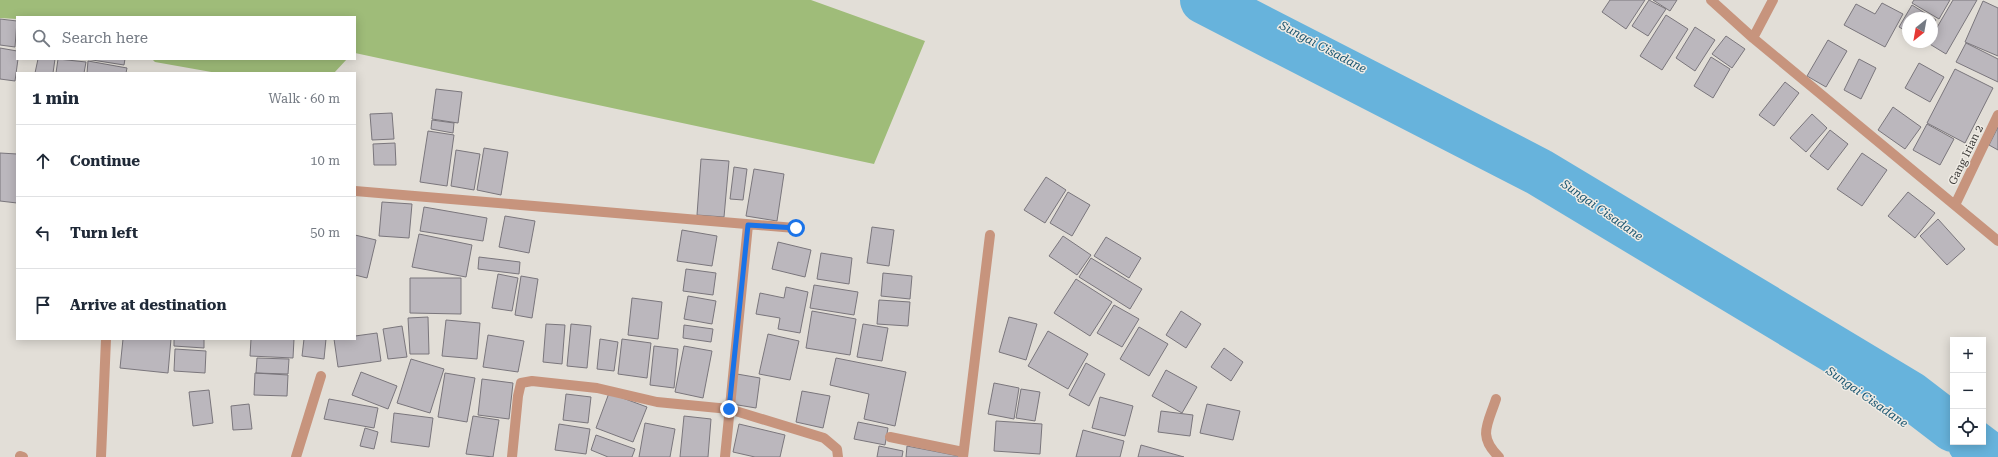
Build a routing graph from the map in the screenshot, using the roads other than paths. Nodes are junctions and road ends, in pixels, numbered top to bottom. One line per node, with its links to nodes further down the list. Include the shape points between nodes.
1 (1711, 0): 3 (street)
2 (1773, 0): 3 (street)
3 (1753, 38): 6 (street)
4 (1998, 115): 6 (street, Gang Irian 2)
5 (356, 191): 7 (street)
6 (1955, 205): 10 (street)
7 (748, 225): 8 (street); 14 (street)
8 (796, 228)
9 (990, 235): 16 (street)
10 (1998, 241)
11 (106, 340): 19 (street)
12 (321, 376): 20 (street)
13 (1496, 399): 24 (street, via 1485,432 1486,444)
14 (729, 409): 21 (street, via 657,402 597,388 532,381 521,383); 22 (street); 23 (street, via 824,438 837,449)
15 (890, 437): 16 (street)
16 (963, 455)
17 (20, 456): 18 (street)
18 (23, 457)
19 (101, 457)
20 (296, 457)
21 (512, 457)
22 (726, 457)
23 (838, 457)
24 (1499, 457)

